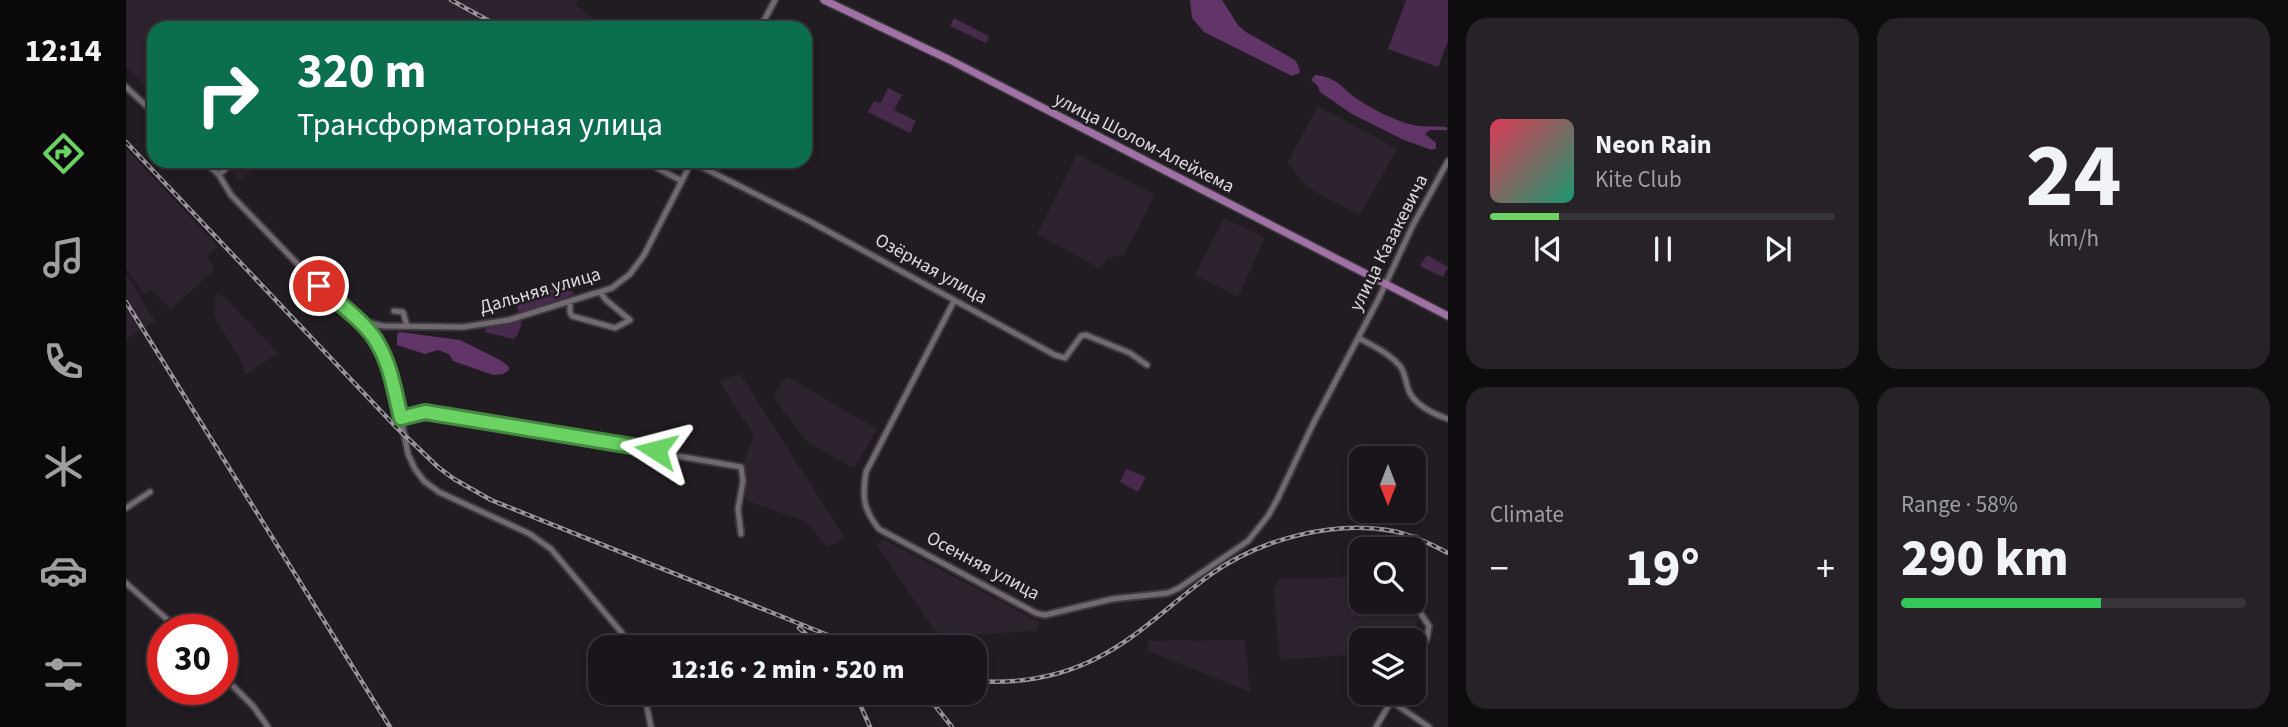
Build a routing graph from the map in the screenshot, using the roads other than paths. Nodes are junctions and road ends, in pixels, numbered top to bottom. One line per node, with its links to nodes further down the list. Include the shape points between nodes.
1 (775, 0): 3 (street)
2 (824, 0): 14 (main road, улица Шолом-Алейхема)
3 (764, 21)
4 (126, 87): 5 (street)
5 (147, 106)
6 (1448, 161): 14 (street, улица Казакевича)
7 (212, 168): 12 (street)
8 (226, 168): 12 (street)
9 (657, 168): 13 (street)
10 (688, 168): 13 (street, Дальняя улица)
11 (706, 168): 17 (street, Озёрная улица)
12 (219, 175): 19 (street, via 231,195)
13 (682, 181): 15 (street, Дальняя улица, via 644,255 629,274)
14 (1385, 284): 20 (main road, улица Шолом-Алейхема); 23 (street, улица Казакевича)
15 (600, 292): 16 (street, Дальняя улица); 16 (street, via 630,320 615,328 584,320 572,316)
16 (570, 301): 22 (street, Дальняя улица, via 486,324)
17 (954, 301): 23 (street, Осенняя улица, via 866,472 865,506 879,529 1045,615 1112,599 1168,593 1248,541 1278,498); 25 (street, Озёрная улица, via 1061,358 1086,335)
18 (394, 311): 22 (street, via 403,312)
19 (351, 315): 21 (street, Дальняя улица, via 363,323); 24 (street)
20 (1448, 316)
21 (383, 326): 22 (street, Дальняя улица); 24 (street, via 377,334)
22 (407, 326)
23 (1359, 338): 27 (street, via 1397,363 1409,393 1429,411)
24 (379, 344): 26 (street)
25 (1147, 365)
26 (401, 418): 30 (street, via 425,412 741,467); 34 (street, via 408,454 424,481 551,549)
27 (1448, 419)
28 (150, 492): 29 (street)
29 (126, 508)
30 (741, 534)
31 (126, 583): 32 (street)
32 (161, 614)
33 (1421, 614): 35 (street, via 1429,626)
34 (623, 635)
35 (1426, 640)
36 (238, 691): 40 (street)
37 (646, 705): 41 (street)
38 (1389, 705): 42 (street)
39 (1398, 705): 43 (street)
40 (268, 727)
41 (651, 727)
42 (1376, 727)
43 (1429, 727)

